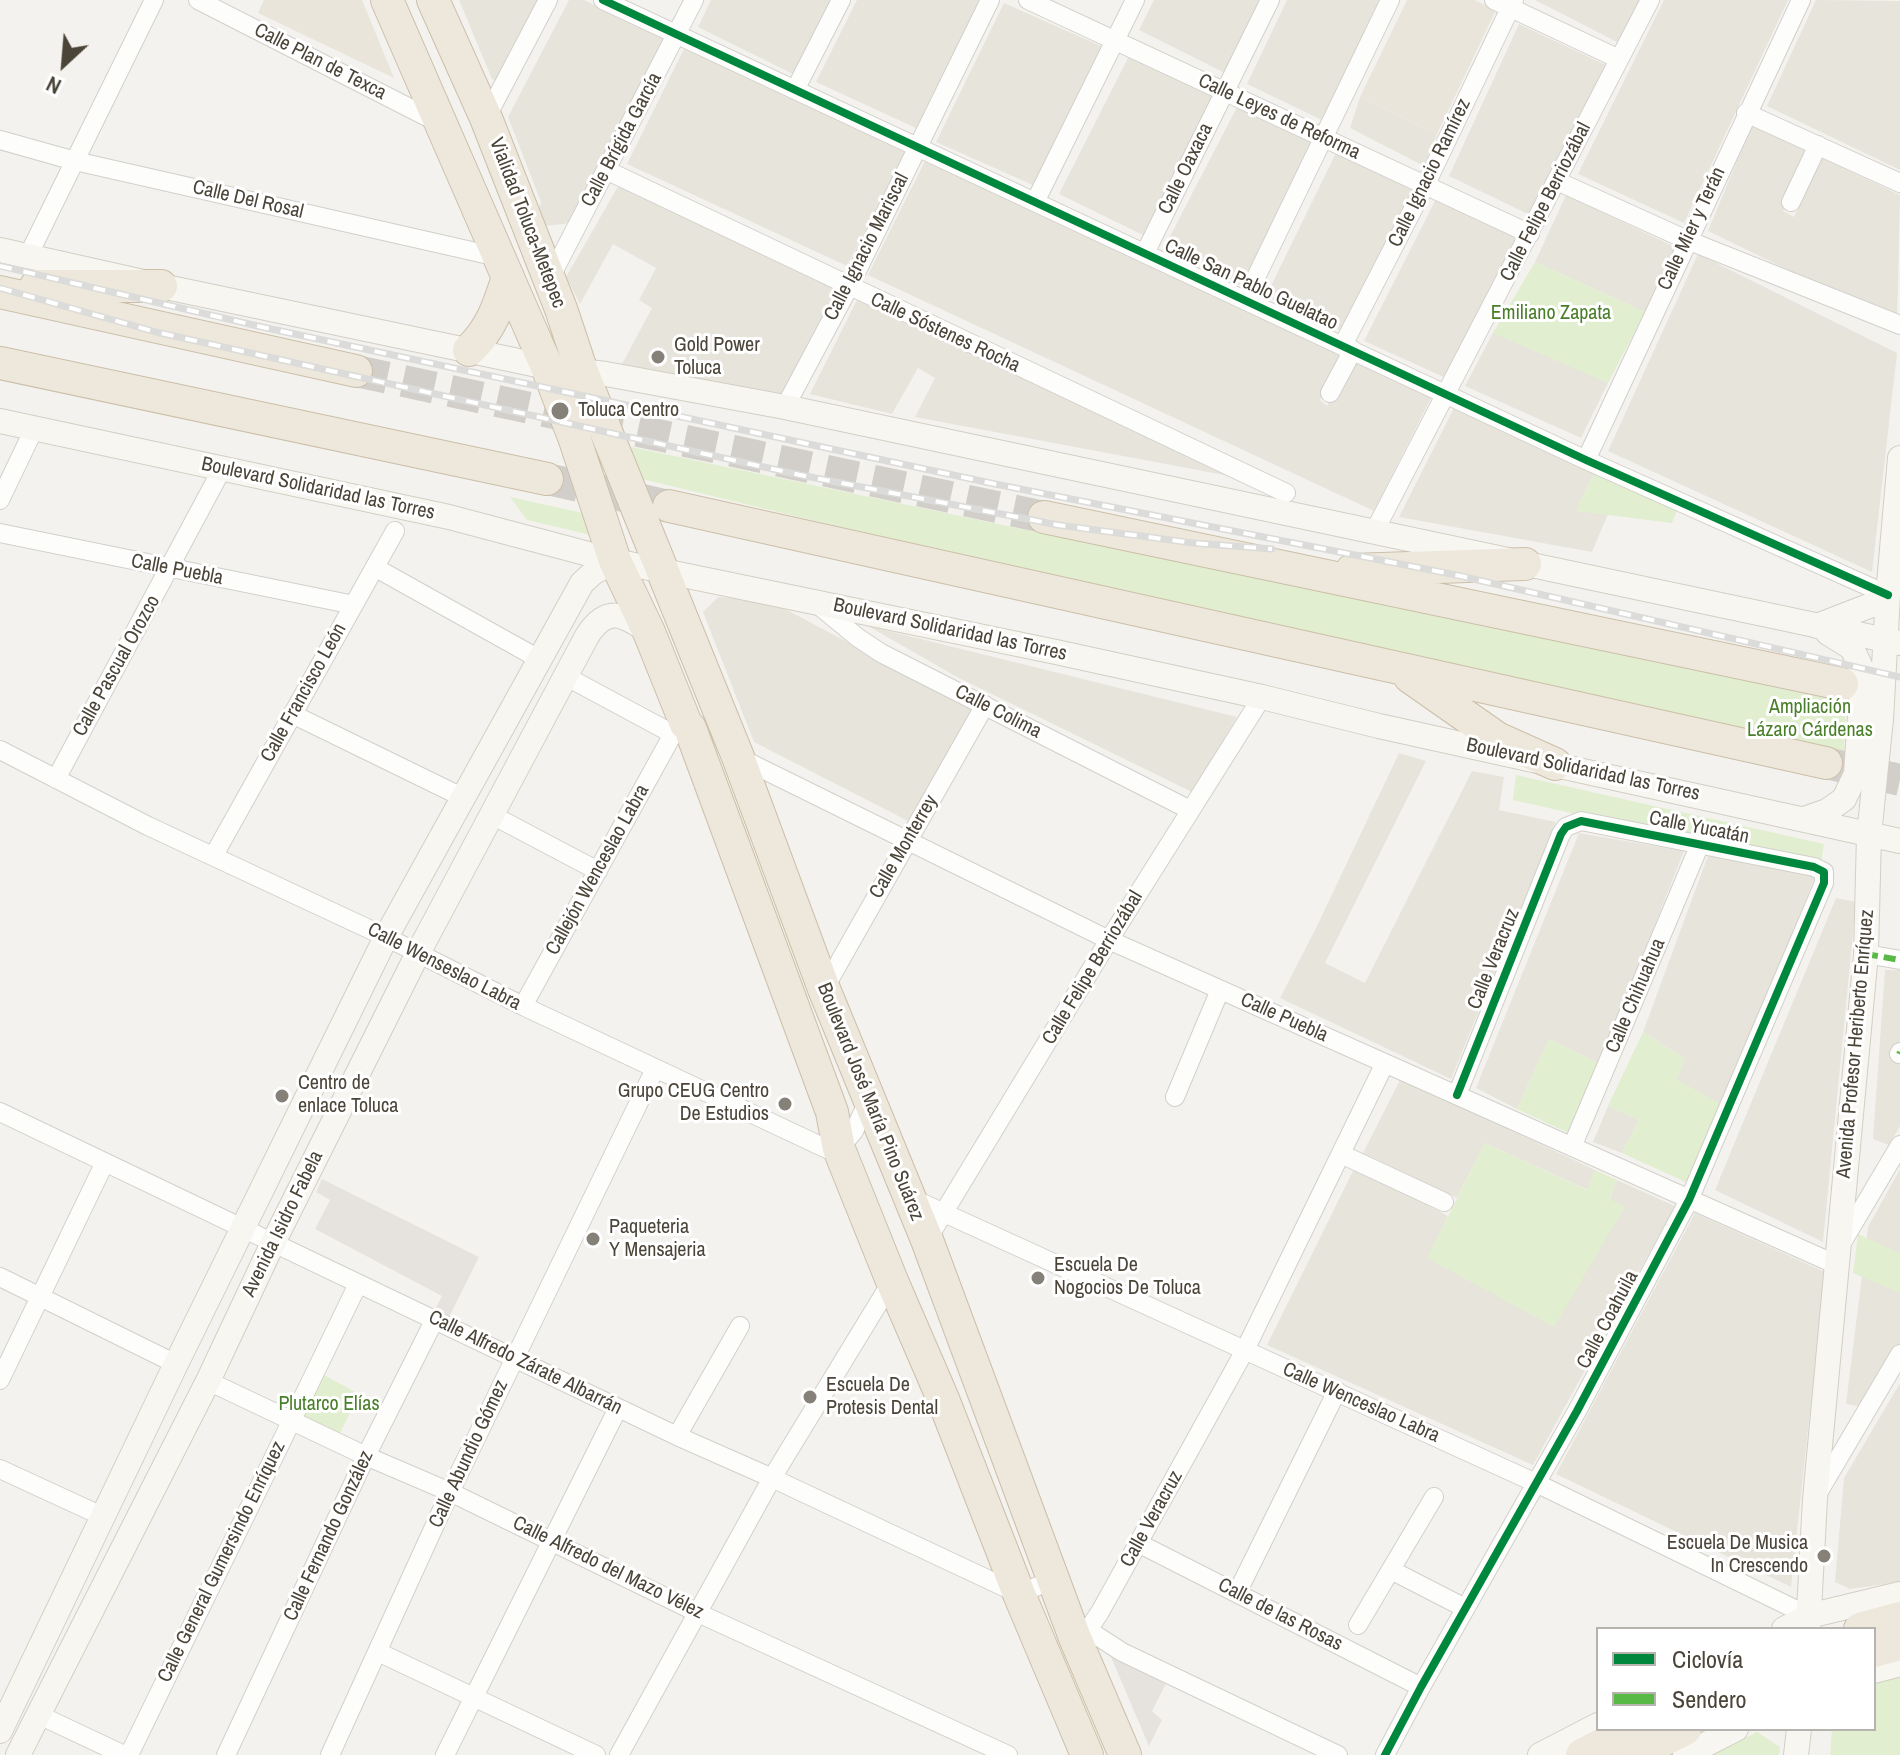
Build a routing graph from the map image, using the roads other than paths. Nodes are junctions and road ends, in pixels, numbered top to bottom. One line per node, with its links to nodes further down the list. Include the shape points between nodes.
1 (154, 0): 31 (street)
2 (198, 0): 24 (street, Calle Plan de Texca)
3 (387, 0): 24 (highway, Vialidad Toluca-Metepec)
4 (433, 0): 23 (highway, Vialidad Toluca-Metepec)
5 (548, 0): 23 (street)
6 (603, 0): 17 (street, Calle San Pablo Guelatao)
7 (694, 0): 17 (street, Calle Brígida García)
8 (841, 0): 20 (street)
9 (990, 0): 30 (street, Calle Ignacio Mariscal)
10 (1028, 0): 18 (street, Calle Leyes de Reforma)
11 (1135, 0): 18 (street)
12 (1270, 0): 21 (street, Calle Oaxaca)
13 (1390, 0): 26 (street)
14 (1650, 0): 19 (street, Calle Felipe Berriozábal)
15 (1801, 0): 22 (street, Calle Mier y Terán)
16 (1506, 3): 19 (street); 35 (street, Calle Ignacio Ramírez)
17 (677, 34): 20 (street, Calle San Pablo Guelatao); 32 (street, Calle Brígida García)
18 (1114, 42): 21 (street, Calle Leyes de Reforma); 36 (street)
19 (1619, 59): 33 (street, Calle Felipe Berriozábal)
20 (795, 90): 30 (street, Calle San Pablo Guelatao)
21 (1224, 91): 26 (street, Calle Leyes de Reforma); 41 (street, Calle Oaxaca)
22 (1746, 113): 28 (street); 39 (street, Calle Mier y Terán)
23 (486, 118): 44 (highway, Vialidad Toluca-Metepec)
24 (441, 125): 43 (highway, Vialidad Toluca-Metepec)
25 (0, 130): 29 (street)
26 (1324, 137): 35 (street, Calle Leyes de Reforma); 49 (street)
27 (0, 140): 29 (street, Calle Del Rosal)
28 (1818, 145): 34 (street); 37 (street)
29 (29, 146): 31 (street, Calle Del Rosal)
30 (917, 147): 36 (street, Calle San Pablo Guelatao); 47 (street, Calle Ignacio Mariscal)
31 (75, 161): 42 (street); 43 (street, Calle Del Rosal)
32 (606, 170): 44 (street, Calle Brígida García); 47 (street, Calle Sóstenes Rocha)
33 (1557, 181): 38 (street, Calle Felipe Berriozábal); 39 (street)
34 (1900, 183)
35 (1425, 186): 38 (street, Calle Leyes de Reforma); 51 (street, Calle Ignacio Ramírez)
36 (1035, 202): 41 (street, Calle San Pablo Guelatao)
37 (1791, 202)
38 (1530, 234): 57 (street, Calle Felipe Berriozábal)
39 (1687, 240): 50 (street); 65 (street, Calle Mier y Terán)
40 (0, 250): 42 (main road)
41 (1145, 253): 49 (street, Calle San Pablo Guelatao)
42 (28, 256): 46 (main road)
43 (503, 267): 52 (highway, via 492,321); 54 (highway, Vialidad Toluca-Metepec)
44 (549, 280): 56 (highway, Vialidad Toluca-Metepec)
45 (0, 285): 46 (highway)
46 (161, 286): 52 (main road)
47 (849, 287): 59 (street, Calle Ignacio Mariscal); 68 (street, Calle Sóstenes Rocha)
48 (0, 292): 55 (highway)
49 (1245, 300): 51 (street, Calle San Pablo Guelatao)
50 (1900, 325)
51 (1348, 348): 57 (street, Calle San Pablo Guelatao); 58 (street, Calle Ignacio Ramírez)
52 (469, 350): 54 (main road)
53 (0, 363): 67 (highway)
54 (547, 367): 56 (main road); 62 (highway, Vialidad Toluca-Metepec)
55 (356, 371)
56 (582, 372): 59 (main road); 63 (highway, Vialidad Toluca-Metepec)
57 (1446, 392): 65 (street, Calle San Pablo Guelatao); 73 (street, Calle Felipe Berriozábal)
58 (1330, 393)
59 (785, 407): 73 (main road)
60 (0, 421): 61 (main road, Boulevard Solidaridad las Torres)
61 (34, 429): 66 (main road, Boulevard Solidaridad las Torres); 69 (street)
62 (575, 440): 75 (highway, Boulevard José María Pino Suárez)
63 (614, 449): 80 (highway, Boulevard José María Pino Suárez)
64 (1900, 458): 81 (main road, Avenida Profesor Heriberto Enríquez)
65 (1586, 460): 81 (street, Calle San Pablo Guelatao)
66 (222, 469): 75 (main road, Boulevard Solidaridad las Torres, via 449,517); 79 (street, Calle Pascual Orozco)
67 (547, 479)
68 (1286, 493)
69 (0, 500)
70 (669, 506): 88 (highway)
71 (1044, 517): 77 (highway)
72 (395, 531): 78 (street, Calle Francisco León)
73 (1374, 532): 76 (main road)
74 (0, 533): 79 (street, Calle Puebla)
75 (615, 561): 80 (main road, Boulevard Solidaridad las Torres); 85 (highway, Boulevard José María Pino Suárez); 87 (main road, Avenida Isidro Fabela, via 582,583)
76 (1525, 564): 77 (highway, via 1365,570); 84 (main road)
77 (1277, 566): 90 (highway)
78 (376, 568): 83 (street, Calle Francisco León); 87 (street)
79 (170, 569): 83 (street, Calle Puebla); 98 (street, Calle Pascual Orozco)
80 (662, 571): 82 (main road, Boulevard Solidaridad las Torres); 95 (highway, Boulevard José María Pino Suárez)
81 (1888, 597): 84 (main road); 86 (main road, Avenida Profesor Heriberto Enríquez)
82 (814, 602): 91 (main road, Boulevard Solidaridad las Torres); 92 (street, Calle Colima, via 881,653)
83 (354, 605): 93 (street, Calle Francisco León)
84 (1817, 626): 86 (main road); 102 (main road, via 1852,648 1863,672 1856,774 1844,799)
85 (649, 632): 89 (main road, Avenida Isidro Fabela, via 623,617 598,621); 127 (highway, Boulevard José María Pino Suárez, via 690,728 821,1082)
86 (1892, 641): 104 (main road, Avenida Profesor Heriberto Enríquez)
87 (539, 659): 99 (main road, Avenida Isidro Fabela)
88 (1366, 659): 96 (highway); 97 (highway, via 1415,679 1497,738)
89 (567, 677): 101 (main road, Avenida Isidro Fabela); 109 (street, Callejón Wenceslao Labra, via 673,734)
90 (1842, 684)
91 (1262, 697): 97 (main road, Boulevard Solidaridad las Torres); 100 (street, Calle Felipe Berriozábal)
92 (985, 705): 100 (street, Calle Colima); 105 (street, Calle Monterrey)
93 (292, 714): 99 (street); 108 (street, Calle Francisco León)
94 (0, 750): 98 (street, Calle Wenseslao Labra)
95 (738, 757): 105 (street, Calle Puebla); 116 (highway, Boulevard José María Pino Suárez)
96 (1826, 763)
97 (1555, 764): 102 (main road, Boulevard Solidaridad las Torres)
98 (56, 779): 108 (street, Calle Wenseslao Labra)
99 (462, 797): 111 (main road, Avenida Isidro Fabela)
100 (1190, 810): 112 (street, Calle Felipe Berriozábal)
101 (492, 815): 109 (street); 114 (main road, Avenida Isidro Fabela)
102 (1804, 819): 104 (main road, Boulevard Solidaridad las Torres)
103 (1561, 834): 107 (street, Calle Yucatán, via 1581,821); 121 (street, Calle Veracruz)
104 (1869, 835): 106 (main road, Boulevard Solidaridad las Torres); 113 (main road, Avenida Profesor Heriberto Enríquez)
105 (907, 841): 112 (street, Calle Puebla); 116 (street, Calle Monterrey)
106 (1900, 841)
107 (1700, 844): 110 (street, Calle Yucatán, via 1814,867 1824,872); 126 (street, Calle Chihuahua)
108 (214, 855): 111 (street, Calle Wenseslao Labra)
109 (598, 871): 118 (street, Callejón Wenceslao Labra)
110 (1824, 883): 131 (street, Calle Coahuila)
111 (386, 937): 114 (street, Calle Wenseslao Labra); 134 (main road, Avenida Isidro Fabela)
112 (1109, 940): 117 (street, Calle Puebla); 133 (street, Calle Felipe Berriozábal)
113 (1866, 954): 115 (street); 137 (main road, Avenida Profesor Heriberto Enríquez)
114 (417, 955): 118 (street, Calle Wenseslao Labra); 136 (main road, Avenida Isidro Fabela)
115 (1900, 960)
116 (824, 989): 123 (highway, Boulevard José María Pino Suárez)
117 (1220, 990): 119 (street, Calle Puebla); 122 (street)
118 (523, 1006): 120 (street, Calle Wenseslao Labra)
119 (1385, 1063): 121 (street, Calle Puebla); 128 (street, Calle Veracruz)
120 (655, 1069): 127 (street, Calle Wenseslao Labra, via 827,1149); 146 (street, Calle Abundio Gómez)
121 (1457, 1095): 126 (street, Calle Puebla)
122 (1175, 1097)
123 (869, 1099): 127 (street); 130 (highway, Boulevard José María Pino Suárez)
124 (0, 1112): 129 (street, Calle Alfredo Zárate Albarrán)
125 (1900, 1145): 137 (street)
126 (1572, 1147): 131 (street, Calle Puebla)
127 (839, 1149): 139 (highway, Boulevard José María Pino Suárez)
128 (1341, 1154): 132 (street); 144 (street, Calle Veracruz)
129 (105, 1162): 134 (street, Calle Alfredo Zárate Albarrán); 141 (street)
130 (909, 1197): 133 (street, Calle Wenceslao Labra); 135 (highway, Boulevard José María Pino Suárez)
131 (1689, 1200): 137 (street, Calle Puebla); 157 (street, Calle Coahuila)
132 (1444, 1202)
133 (945, 1212): 135 (street, Calle Felipe Berriozábal); 144 (street, Calle Wenceslao Labra)
134 (243, 1231): 136 (street, Calle Alfredo Zárate Albarrán); 147 (main road, Avenida Isidro Fabela)
135 (927, 1240): 165 (highway, Boulevard José María Pino Suárez)
136 (272, 1245): 140 (street, Calle Alfredo Zárate Albarrán); 149 (main road, Avenida Isidro Fabela)
137 (1838, 1256): 160 (main road, Avenida Profesor Heriberto Enríquez)
138 (0, 1277): 141 (street)
139 (892, 1281): 156 (street); 167 (highway, Boulevard José María Pino Suárez)
140 (358, 1284): 142 (street, Calle Alfredo Zárate Albarrán); 152 (street, Calle General Gumersindo Enríquez)
141 (40, 1296): 147 (street); 148 (street)
142 (435, 1319): 146 (street, Calle Alfredo Zárate Albarrán); 154 (street, Calle Fernando González)
143 (740, 1326): 153 (street)
144 (1244, 1352): 150 (street, Calle Wenceslao Labra); 163 (street, Calle Veracruz)
145 (1900, 1354): 160 (street)
146 (514, 1359): 151 (street, Calle Alfredo Zárate Albarrán); 158 (street, Calle Abundio Gómez)
147 (176, 1364): 161 (main road, Avenida Isidro Fabela)
148 (0, 1380)
149 (208, 1381): 152 (street, Calle Alfredo del Mazo Vélez); 185 (main road, Avenida Isidro Fabela)
150 (1337, 1391): 157 (street, Calle Wenceslao Labra); 166 (street)
151 (618, 1408): 153 (street, Calle Alfredo Zárate Albarrán); 162 (street)
152 (289, 1421): 154 (street, Calle Alfredo del Mazo Vélez); 193 (street, Calle General Gumersindo Enríquez)
153 (677, 1436): 156 (street, Calle Alfredo Zárate Albarrán)
154 (366, 1456): 158 (street, Calle Alfredo del Mazo Vélez); 194 (street, Calle Fernando González)
155 (0, 1469): 161 (street)
156 (772, 1478): 167 (street, Calle Alfredo Zárate Albarrán); 170 (street)
157 (1536, 1483): 169 (street, Calle Coahuila); 172 (street, Calle Wenceslao Labra)
158 (450, 1492): 162 (street, Calle Alfredo del Mazo Vélez); 179 (street, Calle Abundio Gómez)
159 (1434, 1497): 164 (street)
160 (1815, 1499): 172 (main road, Avenida Profesor Heriberto Enríquez)
161 (104, 1517): 183 (main road, Avenida Isidro Fabela)
162 (552, 1540): 170 (street, Calle Alfredo del Mazo Vélez); 184 (street)
163 (1138, 1543): 166 (street, Calle de las Rosas); 175 (street, Calle Veracruz)
164 (1391, 1570): 169 (street); 173 (street)
165 (1052, 1580): 167 (street); 175 (highway, Boulevard José María Pino Suárez)
166 (1237, 1593): 182 (street, Calle de las Rosas)
167 (1019, 1594): 178 (highway, Boulevard José María Pino Suárez)
168 (1900, 1594): 172 (main road)
169 (1465, 1608): 182 (street, Calle Coahuila)
170 (698, 1613): 198 (street); 199 (street, Calle Alfredo del Mazo Vélez)
171 (1900, 1618): 174 (highway)
172 (1809, 1622)
173 (1358, 1625)
174 (1867, 1627)
175 (1082, 1634): 178 (street); 201 (highway, Boulevard José María Pino Suárez); 202 (street)
176 (1900, 1644): 177 (highway)
177 (1876, 1650)
178 (1044, 1651): 200 (highway, Boulevard José María Pino Suárez)
179 (378, 1652): 184 (street); 195 (street, Calle Abundio Gómez)
180 (1900, 1664): 181 (main road)
181 (1876, 1670)
182 (1421, 1687): 203 (street, Calle Coahuila)
183 (9, 1692): 187 (main road, Avenida Isidro Fabela)
184 (473, 1697): 196 (street); 197 (street)
185 (39, 1715): 192 (main road, Avenida Isidro Fabela); 193 (street)
186 (1596, 1726): 204 (main road)
187 (0, 1731)
188 (1628, 1731): 205 (highway)
189 (1681, 1731): 206 (highway)
190 (1732, 1731): 207 (main road)
191 (1799, 1731): 208 (main road)
192 (18, 1755)
193 (126, 1755)
194 (226, 1755)
195 (330, 1755)
196 (445, 1755)
197 (596, 1755)
198 (619, 1755)
199 (1008, 1755)
200 (1087, 1755)
201 (1125, 1755)
202 (1338, 1755)
203 (1385, 1755)
204 (1540, 1755)
205 (1582, 1755)
206 (1634, 1755)
207 (1685, 1755)
208 (1796, 1755)

